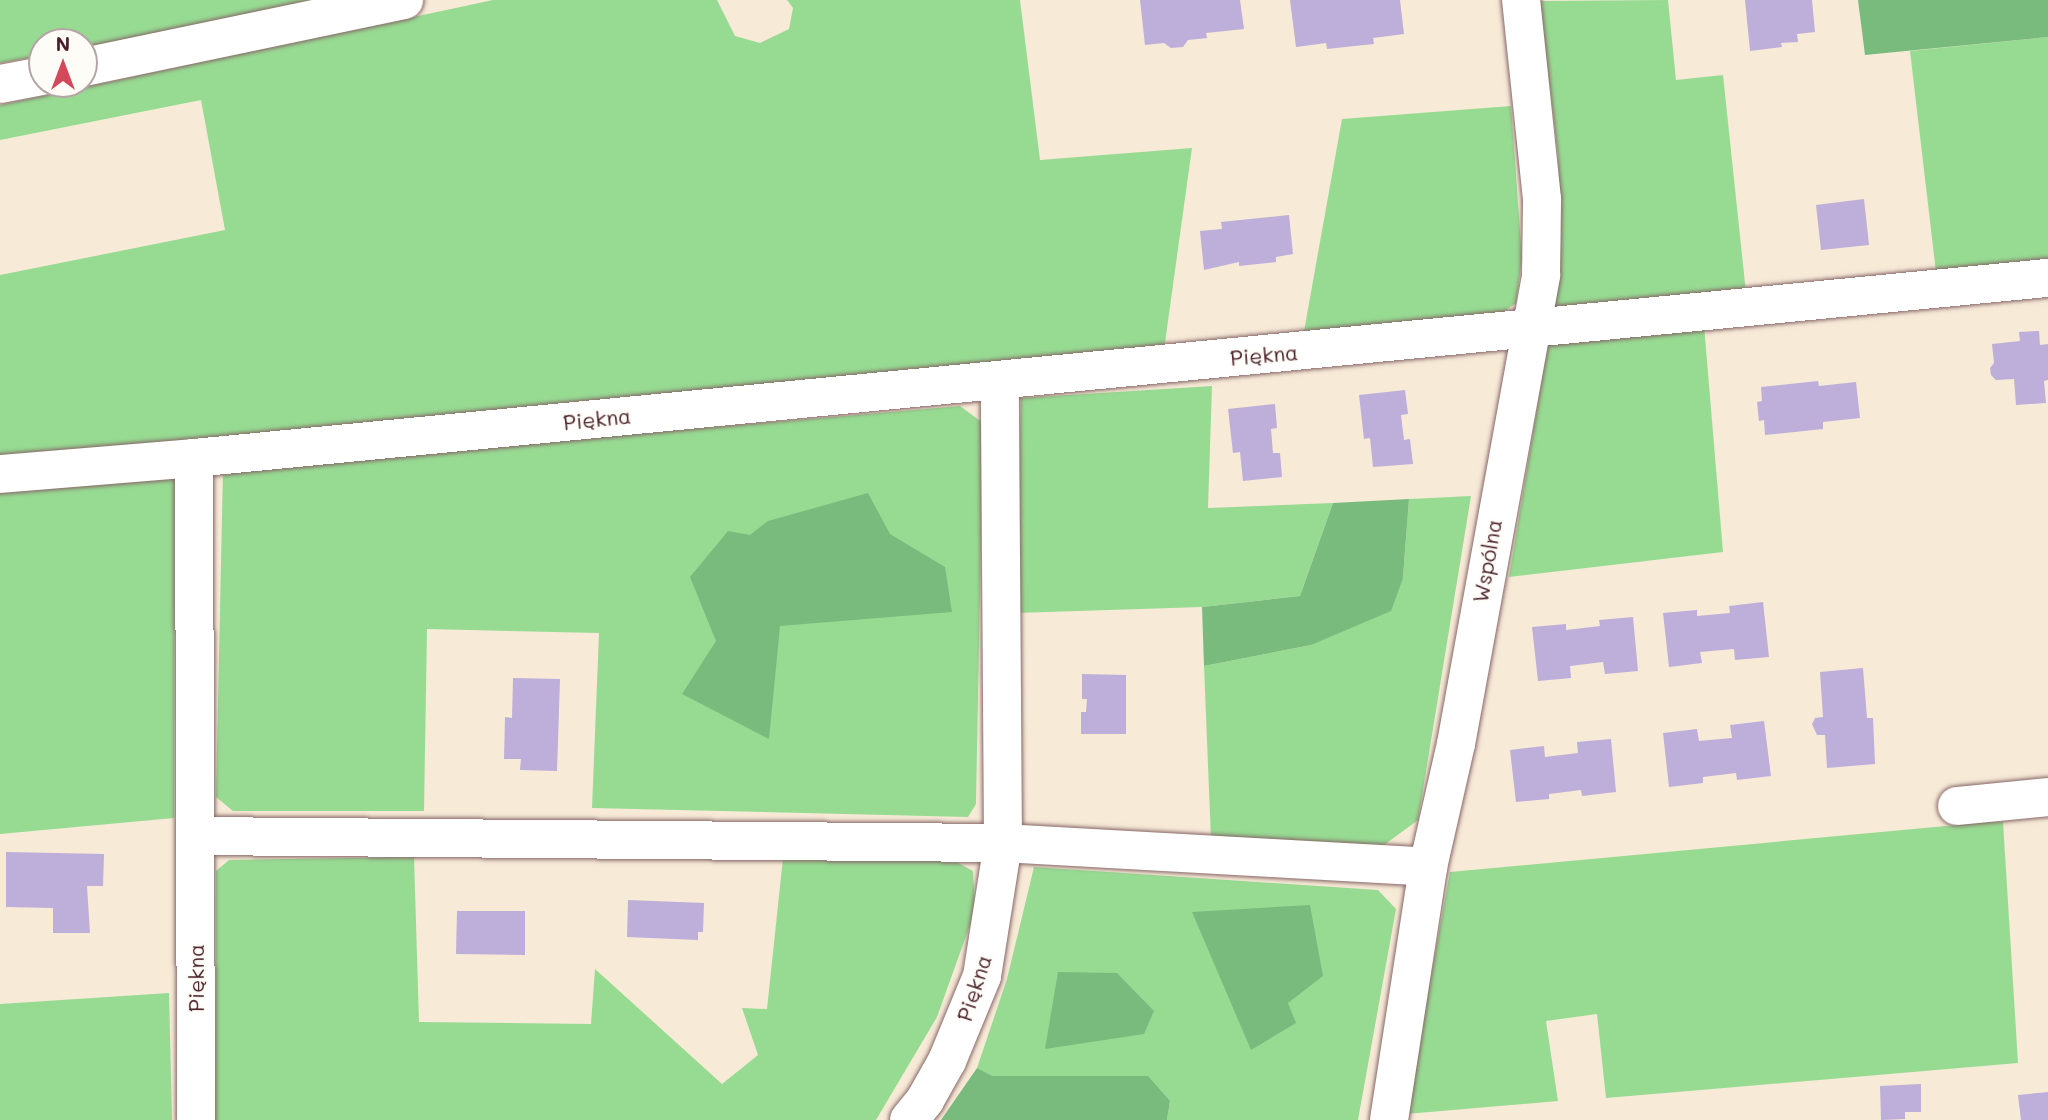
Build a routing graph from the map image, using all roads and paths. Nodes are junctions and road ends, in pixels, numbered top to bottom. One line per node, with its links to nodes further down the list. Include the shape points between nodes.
1 (404, 0): 3 (street)
2 (1521, 0): 7 (street, Wspólna, via 1542,199 1541,275)
3 (98, 64)
4 (28, 79): 5 (street)
5 (0, 84)
6 (2048, 278): 7 (street, Piękna)
7 (1528, 330): 8 (street, Piękna); 15 (street, Wspólna, via 1456,744)
8 (1000, 380): 9 (street, Piękna); 14 (street, Piękna)
9 (194, 458): 10 (street, Piękna); 13 (street, Piękna)
10 (0, 474)
11 (2048, 797): 12 (street)
12 (1957, 806)
13 (195, 836): 14 (street); 16 (street, Piękna)
14 (1003, 843): 15 (street); 17 (street, Piękna, via 982,976 947,1061)
15 (1428, 867): 18 (street, Wspólna)
16 (196, 1120)
17 (909, 1120)
18 (1389, 1120)

